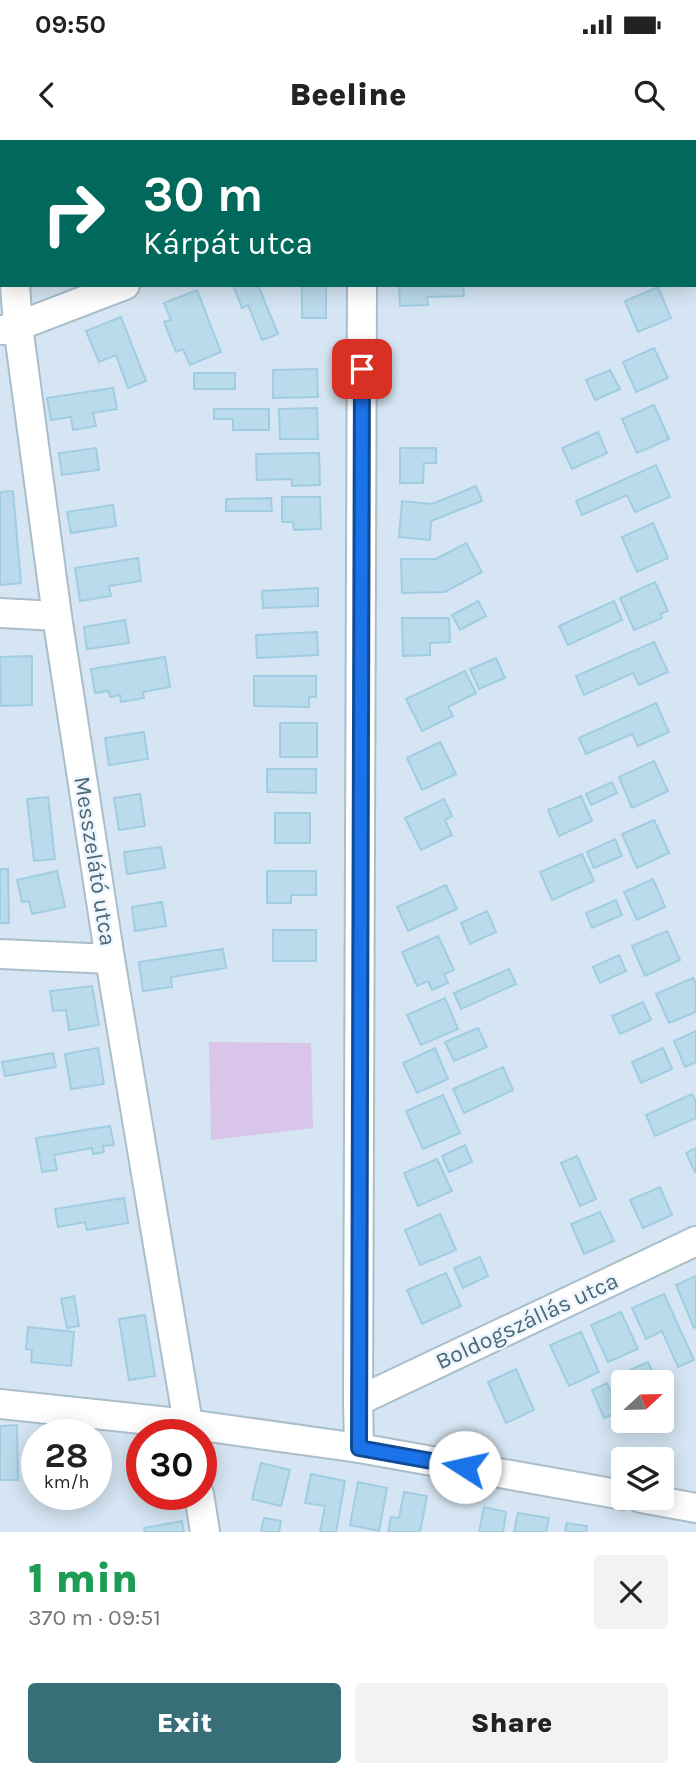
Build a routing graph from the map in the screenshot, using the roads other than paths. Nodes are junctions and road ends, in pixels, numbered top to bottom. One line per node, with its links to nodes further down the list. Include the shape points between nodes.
1 (15, 287): 4 (street, Messzelátó utca)
2 (120, 287): 4 (street)
3 (362, 287): 10 (street)
4 (9, 328): 6 (street, Messzelátó utca)
5 (0, 613): 6 (street)
6 (57, 616): 8 (street, Messzelátó utca)
7 (0, 954): 8 (street)
8 (110, 959): 12 (street, Messzelátó utca)
9 (696, 1241): 10 (street, Boldogszállás utca)
10 (358, 1401): 15 (street)
11 (0, 1404): 13 (street)
12 (187, 1419)
13 (126, 1421)
14 (217, 1432): 15 (street)
15 (359, 1448): 16 (street)
16 (611, 1493)
17 (674, 1504): 18 (street)
18 (696, 1508)
19 (202, 1510): 20 (street)
20 (205, 1532)

